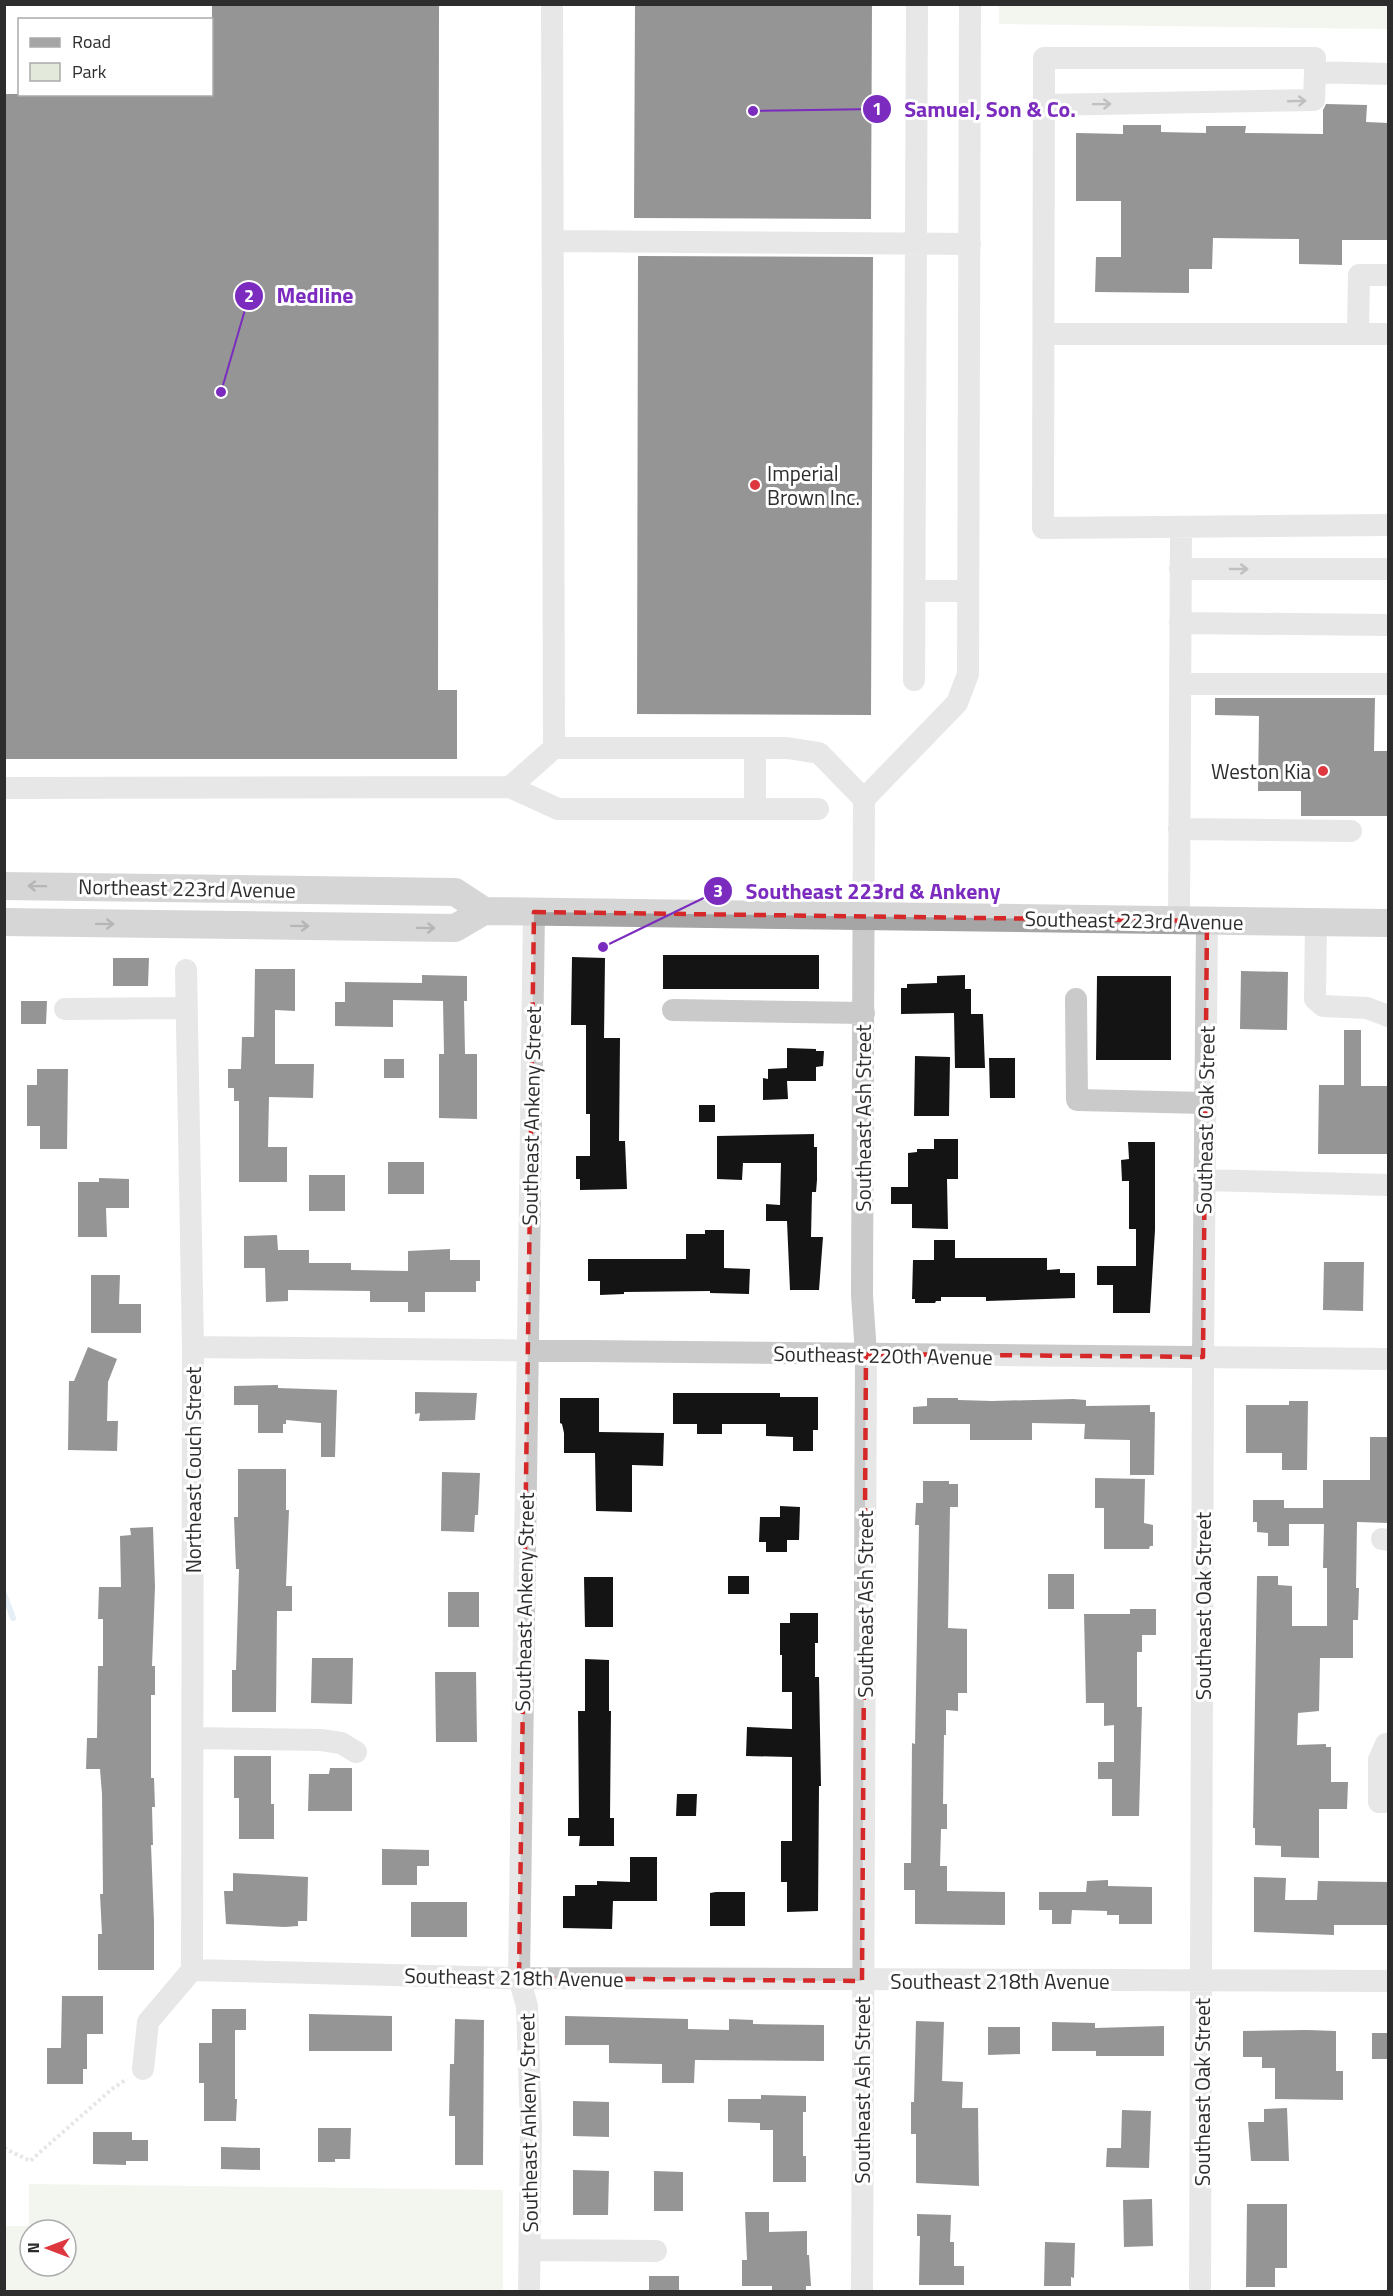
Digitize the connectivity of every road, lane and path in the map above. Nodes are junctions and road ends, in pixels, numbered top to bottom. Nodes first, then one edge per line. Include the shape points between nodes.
1 (552, 4) edge
2 (917, 4) edge
3 (970, 4) edge
4 (1315, 72) junction
5 (1389, 74) edge
6 (1044, 105) junction
7 (552, 241) junction
8 (916, 243) junction
9 (969, 244) junction
10 (1389, 275) edge
11 (1044, 334) junction
12 (1358, 334) junction
13 (1389, 334) edge
14 (1389, 525) edge
15 (1181, 528) junction
16 (1180, 569) junction
17 (1389, 569) edge
18 (915, 591) junction
19 (968, 591) junction
20 (1180, 623) junction
21 (1389, 625) edge
22 (914, 680) dead end
23 (1180, 684) junction
24 (1389, 684) edge
25 (554, 748) junction
26 (755, 748) junction
27 (4, 788) edge
28 (510, 788) junction
29 (864, 799) junction
30 (755, 809) junction
31 (818, 809) dead end
32 (1179, 829) junction
33 (1351, 831) dead end
34 (4, 886) edge
35 (484, 911) junction
36 (534, 912) junction
37 (864, 916) junction
38 (1179, 920) junction
39 (1207, 921) junction
40 (1316, 921) junction
41 (4, 922) edge
42 (1389, 923) edge
43 (186, 970) dead end
44 (1076, 999) dead end
45 (187, 1008) junction
46 (65, 1009) dead end
47 (673, 1010) dead end
48 (864, 1013) junction
49 (1389, 1016) edge
50 (1205, 1103) junction
51 (1204, 1180) junction
52 (1389, 1185) edge
53 (193, 1347) junction
54 (528, 1351) junction
55 (867, 1354) junction
56 (1203, 1358) junction
57 (1389, 1359) edge
58 (193, 1738) junction
59 (1389, 1744) edge
60 (356, 1752) dead end
61 (1389, 1802) edge
62 (192, 1970) junction
63 (519, 1978) junction
64 (862, 1981) junction
65 (1203, 1981) junction
66 (1389, 1981) edge
67 (143, 2069) joint
68 (4, 2148) edge
69 (530, 2250) junction
70 (656, 2251) dead end
71 (529, 2292) edge
72 (862, 2292) edge
73 (1200, 2292) edge

1 - 7 street
2 - 8 street
3 - 9 street
4 - 5 street
6 -> 4 street via 1314,100
4 - 6 street via 1315,58 1044,58
6 - 11 street
7 - 8 street
7 - 25 street
8 - 9 street
8 - 18 street
9 - 19 street
10 - 12 street via 1359,275
11 - 12 street
11 - 15 street via 1043,528
12 - 13 street
14 - 15 street
15 - 16 street
16 -> 17 street
16 - 20 street
18 - 19 street
18 - 22 street
19 - 29 street via 968,674 957,704
20 - 21 street
20 - 23 street
23 - 24 street
23 - 32 street
25 - 26 street
25 - 28 street
26 - 29 street via 819,753
26 - 30 street
27 - 28 street
28 - 30 street via 558,809
29 - 37 street, Southeast Ash Street
30 - 31 street
32 - 33 street
32 - 38 street
35 -> 34 main road, Northeast 223rd Avenue via 455,892
35 - 36 main road, Southeast 223rd Avenue
41 -> 35 main road, Northeast 223rd Avenue via 455,928
36 - 37 main road, Southeast 223rd Avenue
36 - 54 street, Southeast Ankeny Street
37 - 38 main road, Southeast 223rd Avenue
37 - 48 street, Southeast Ash Street
38 - 39 main road, Southeast 223rd Avenue
39 - 40 main road, Southeast 223rd Avenue
39 - 50 street, Southeast Oak Street
40 - 42 main road, Southeast 223rd Avenue
40 - 49 street via 1315,999 1323,1006 1366,1008
43 - 45 street, Northeast Couch Street
44 - 50 street via 1077,1100
45 - 46 street
45 - 53 street, Northeast Couch Street
47 - 48 street
48 - 55 street, Southeast Ash Street via 862,1295
50 - 51 street, Southeast Oak Street
51 - 52 street
51 - 56 street, Southeast Oak Street
53 - 54 street, Southeast 220th Avenue
53 - 58 street, Northeast Couch Street
54 - 55 street, Southeast 220th Avenue
54 - 63 street, Southeast Ankeny Street
55 - 56 street, Southeast 220th Avenue
55 - 64 street, Southeast Ash Street
56 - 57 street, Southeast 220th Avenue
56 - 65 street, Southeast Oak Street
58 - 60 street via 321,1740 341,1743
58 - 62 street, Northeast Couch Street
59 - 61 street via 1379,1760 1379,1802
62 - 63 street, Southeast 218th Avenue
62 - 67 street via 148,2022
63 - 64 street, Southeast 218th Avenue
63 - 69 street, Southeast Ankeny Street via 527,2006 532,2148
64 - 65 street, Southeast 218th Avenue
64 - 72 street, Southeast Ash Street
65 - 66 street, Southeast 218th Avenue
65 - 73 street, Southeast Oak Street
67 - 68 path via 112,2089 30,2161
69 - 70 street
69 - 71 street, Southeast Ankeny Street

